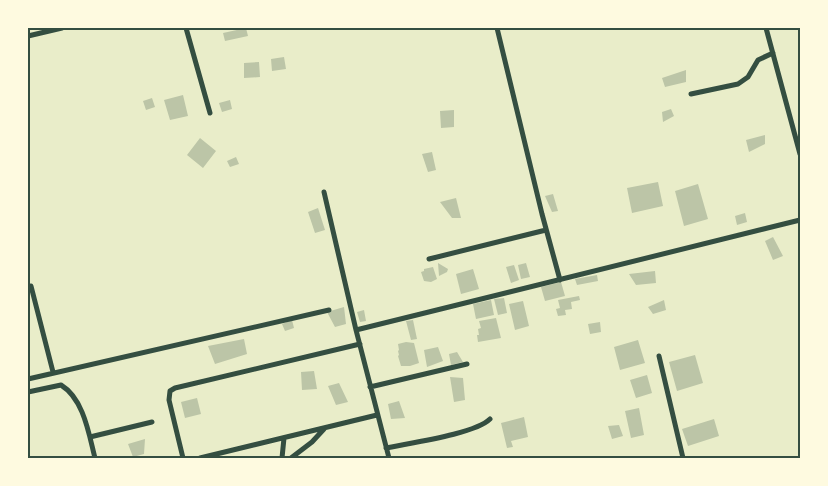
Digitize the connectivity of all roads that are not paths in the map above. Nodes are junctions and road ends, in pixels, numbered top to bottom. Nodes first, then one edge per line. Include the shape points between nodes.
1 (62, 28) edge
2 (186, 28) edge
3 (497, 28) edge
4 (766, 28) edge
5 (28, 36) edge
6 (773, 53) junction
7 (692, 94) dead end
8 (210, 113) dead end
9 (800, 154) edge
10 (324, 192) dead end
11 (800, 220) edge
12 (546, 230) junction
13 (429, 259) dead end
14 (560, 280) junction
15 (31, 286) dead end
16 (329, 310) dead end
17 (356, 330) junction
18 (360, 344) junction
19 (659, 356) dead end
20 (467, 364) dead end
21 (53, 372) junction
22 (28, 379) edge
23 (370, 387) junction
24 (28, 392) edge
25 (377, 415) junction
26 (490, 419) dead end
27 (152, 422) dead end
28 (325, 428) junction
29 (90, 437) junction
30 (284, 438) junction
31 (386, 448) junction
32 (95, 458) edge
33 (183, 458) edge
34 (200, 458) edge
35 (282, 458) edge
36 (291, 458) edge
37 (389, 458) edge
38 (683, 458) edge

1 - 5 street
2 - 8 street
3 - 12 street
4 - 6 street
6 - 7 street via 758,60 748,77 738,84
6 - 9 street
10 - 17 street
11 - 14 street
12 - 13 street
12 - 14 street
14 - 17 street
15 - 21 street
16 - 21 street
17 - 18 street
18 - 23 street
18 - 33 street via 170,391 169,400
19 - 38 street
20 - 23 street
21 - 22 street
23 - 25 street
24 - 29 street via 61,385 74,397
25 - 28 street
25 - 31 street
26 - 31 street via 462,432
27 - 29 street
28 - 30 street
28 - 36 street
29 - 32 street
30 - 34 street
30 - 35 street
31 - 37 street

